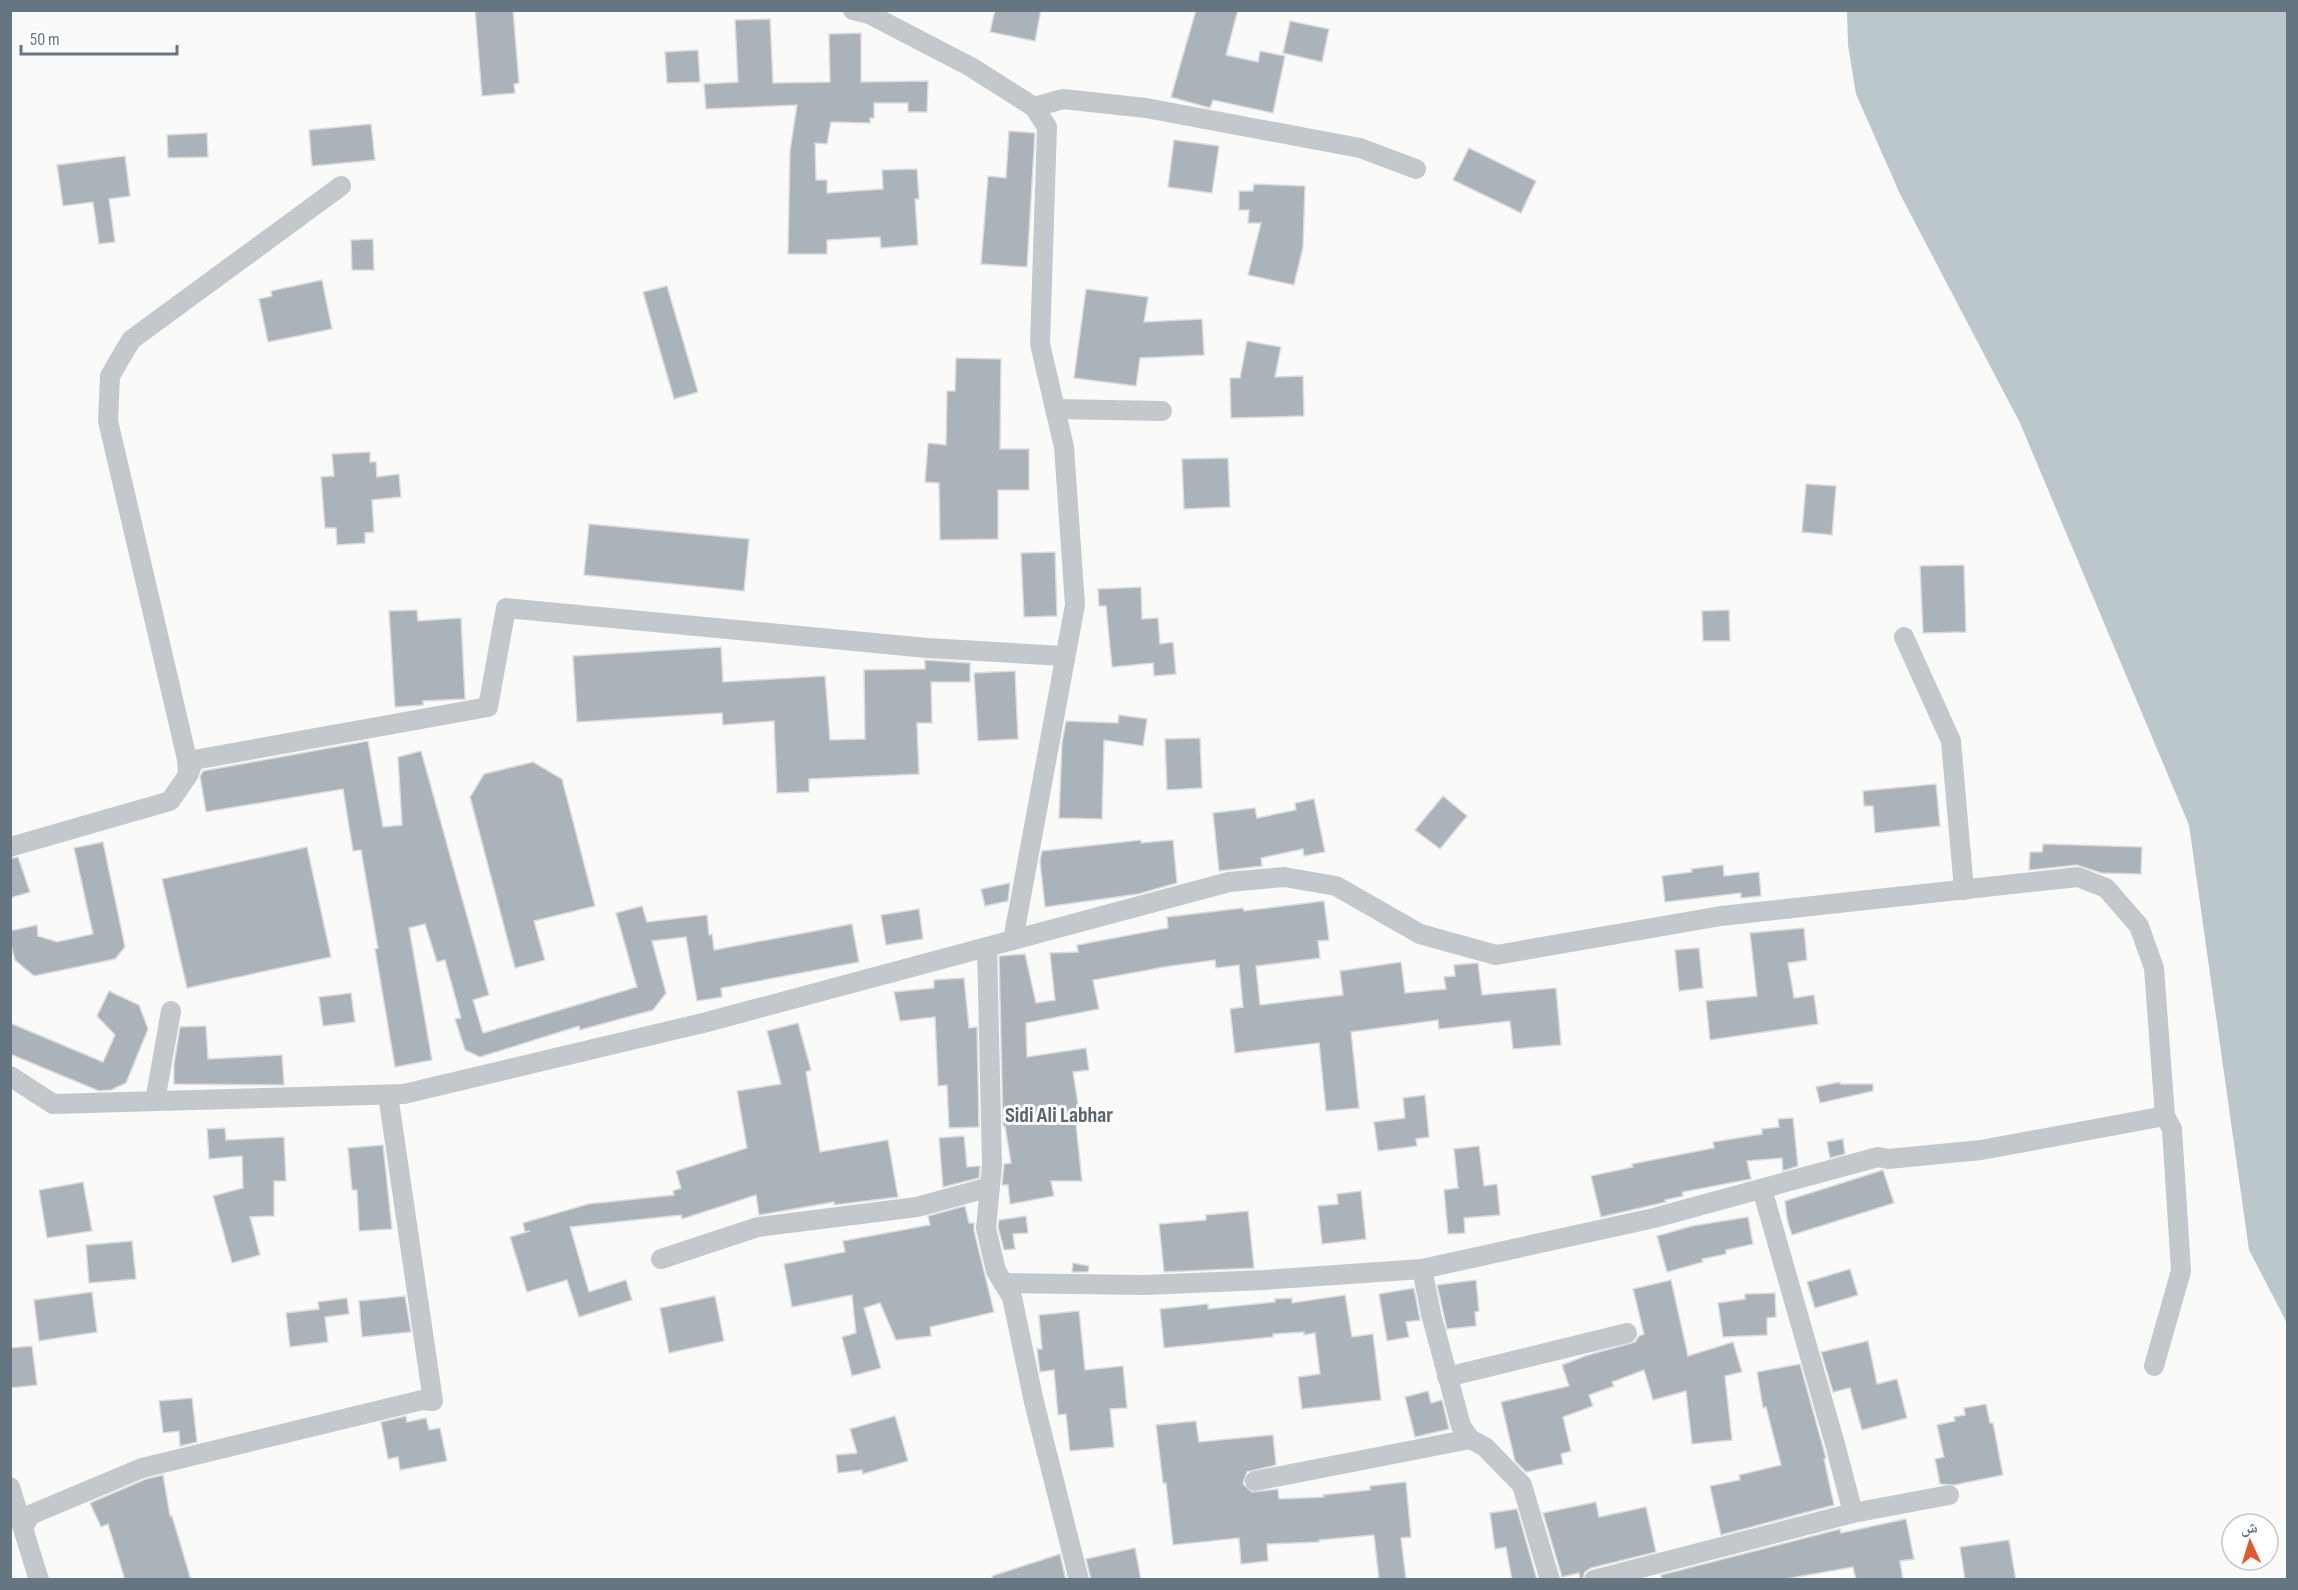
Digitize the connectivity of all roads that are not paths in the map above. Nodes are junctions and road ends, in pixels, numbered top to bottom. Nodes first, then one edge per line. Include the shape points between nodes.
1 (853, 10) edge
2 (1063, 99) junction
3 (1034, 107) junction
4 (1047, 127) junction
5 (1416, 169) dead end
6 (341, 186) dead end
7 (1055, 408) junction
8 (1162, 411) dead end
9 (1904, 637) dead end
10 (1064, 656) junction
11 (188, 775) junction
12 (10, 847) edge
13 (1964, 890) junction
14 (1013, 940) junction
15 (987, 947) junction
16 (171, 1011) dead end
17 (10, 1076) edge
18 (388, 1095) junction
19 (155, 1101) junction
20 (2165, 1116) junction
21 (990, 1187) junction
22 (1762, 1189) junction
23 (661, 1260) dead end
24 (1422, 1269) junction
25 (1011, 1288) junction
26 (1627, 1333) dead end
27 (2154, 1366) dead end
28 (1447, 1377) junction
29 (1470, 1439) junction
30 (1255, 1481) dead end
31 (10, 1487) edge
32 (1949, 1495) dead end
33 (1853, 1513) junction
34 (23, 1528) junction
35 (39, 1580) edge
36 (1080, 1580) edge
37 (1550, 1580) edge
38 (1594, 1580) edge

1 - 3 street via 869,14 971,67
2 - 3 street
2 - 4 street
2 - 5 street via 1146,108 1360,148
3 - 4 street
4 - 7 street via 1040,344
6 - 11 street via 131,340 110,376 108,421
7 - 8 street
7 - 10 street via 1064,447 1075,605
9 - 13 street via 1951,741
10 - 11 street via 927,648 506,608 488,707 194,760
10 - 14 street
11 - 12 street via 170,801
13 - 14 street via 1721,916 1496,955 1420,934 1336,886 1284,877 1228,882
13 - 20 street via 2078,877 2106,888 2139,926 2154,968
14 - 15 street
15 - 18 street via 707,1022
15 - 21 street
16 - 19 street
17 - 19 street via 53,1104
18 - 19 street
18 - 34 street via 433,1401 423,1400 142,1468 30,1515
20 - 22 street via 1981,1149 1878,1157
20 - 27 street via 2172,1129 2181,1271
21 - 23 street via 916,1207 758,1227
21 - 25 street via 986,1228 996,1271
22 - 24 street via 1654,1218
22 - 33 street
24 - 25 street via 1264,1280
24 - 28 street
25 - 36 street via 1034,1402
26 - 28 street
28 - 29 street via 1461,1426
29 - 30 street
29 - 37 street via 1485,1447 1522,1485
31 - 34 street
32 - 33 street
33 - 38 street
34 - 35 street

